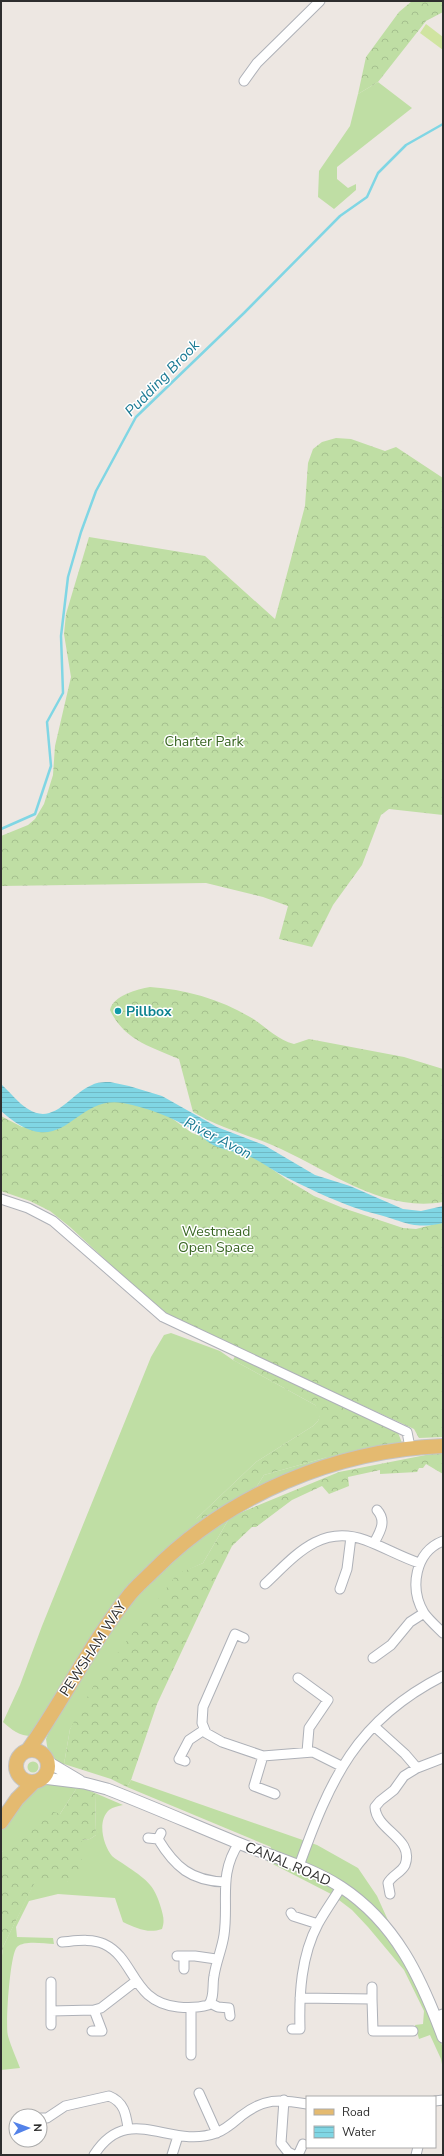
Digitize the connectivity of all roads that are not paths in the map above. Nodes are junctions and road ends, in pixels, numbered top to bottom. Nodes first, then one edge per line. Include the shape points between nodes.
1 (320, 1) edge
2 (244, 80) dead end
3 (1, 1199) edge
4 (443, 1446) edge
5 (410, 1448) junction
6 (377, 1510) dead end
7 (351, 1537) junction
8 (443, 1541) edge
9 (374, 1543) junction
10 (420, 1563) junction
11 (265, 1584) dead end
12 (344, 1585) dead end
13 (424, 1613) junction
14 (443, 1633) edge
15 (244, 1638) dead end
16 (373, 1658) dead end
17 (443, 1676) edge
18 (298, 1678) dead end
19 (47, 1722) junction
20 (374, 1726) junction
21 (204, 1730) junction
22 (28, 1750) junction
23 (307, 1752) junction
24 (263, 1756) junction
25 (46, 1758) junction
26 (443, 1758) edge
27 (180, 1759) dead end
28 (341, 1766) junction
29 (417, 1768) junction
30 (20, 1775) junction
31 (39, 1780) junction
32 (84, 1783) junction
33 (275, 1794) dead end
34 (17, 1799) junction
35 (1, 1822) edge
36 (148, 1838) dead end
37 (239, 1843) junction
38 (299, 1866) junction
39 (225, 1882) junction
40 (341, 1887) junction
41 (390, 1894) dead end
42 (292, 1917) dead end
43 (318, 1924) junction
44 (67, 1944) dead end
45 (216, 1959) junction
46 (184, 1969) dead end
47 (136, 1981) junction
48 (51, 1982) dead end
49 (372, 1987) dead end
50 (300, 1998) junction
51 (372, 1999) junction
52 (210, 2003) junction
53 (191, 2008) junction
54 (94, 2010) junction
55 (51, 2011) junction
56 (232, 2011) dead end
57 (439, 2016) edge
58 (51, 2025) dead end
59 (92, 2031) dead end
60 (297, 2031) dead end
61 (407, 2034) dead end
62 (443, 2037) edge
63 (191, 2055) dead end
64 (199, 2093) dead end
65 (284, 2100) junction
66 (306, 2104) edge
67 (48, 2117) edge
68 (128, 2128) junction
69 (217, 2133) junction
70 (178, 2136) junction
71 (303, 2144) dead end
72 (94, 2155) edge
73 (172, 2155) edge
74 (294, 2155) edge
75 (298, 2155) edge

1 - 2 street
3 - 5 street via 28,1208 53,1221 163,1317 407,1432
4 - 5 main road, PEWSHAM WAY
5 - 19 main road, PEWSHAM WAY via 334,1463 269,1488 219,1517 172,1551 128,1596 100,1634
6 - 9 street via 382,1525
7 - 9 street
7 - 11 street via 332,1537 314,1541 277,1578
7 - 12 street
8 - 10 street via 428,1550
9 - 10 street
10 - 13 street via 416,1576 417,1589
13 - 14 street
13 - 16 street via 410,1622 391,1644
15 - 21 street via 235,1632 203,1707 201,1719
17 - 20 street via 400,1702
18 - 23 street via 331,1702 309,1728
19 - 22 main road, PEWSHAM WAY
19 - 25 main road, PEWSHAM WAY
20 - 28 street
20 - 29 street
21 - 24 street via 214,1739
21 - 27 street via 189,1740
22 - 25 main road via 33,1750
22 - 30 main road via 23,1752 17,1761 16,1766
23 - 24 street via 278,1757
23 - 28 street via 319,1754
24 - 33 street via 252,1786
25 - 31 main road via 48,1770
25 - 32 street, CANAL ROAD
26 - 29 street
28 - 38 street via 327,1793
29 - 41 street via 404,1776 389,1795 375,1807 378,1821 399,1838 406,1855 402,1870 389,1881
30 - 31 main road via 29,1782
30 - 34 main road
31 - 32 street, CANAL ROAD
31 - 34 main road
32 - 37 street, CANAL ROAD via 114,1792
34 - 35 main road
36 - 39 street via 159,1836 172,1860 183,1870 204,1880
37 - 38 street, CANAL ROAD
37 - 39 street via 232,1854
38 - 40 street, CANAL ROAD
39 - 45 street via 225,1927
40 - 43 street
40 - 57 street, CANAL ROAD via 378,1918 401,1946
42 - 43 street
43 - 50 street via 305,1963
44 - 47 street via 95,1941 105,1944 118,1955
45 - 46 street via 180,1956
45 - 52 street
47 - 53 street via 148,1996 158,2003
47 - 54 street
48 - 55 street
49 - 51 street
50 - 51 street
50 - 60 street
51 - 61 street via 373,2035
52 - 53 street
52 - 56 street
53 - 63 street
54 - 55 street
54 - 59 street via 105,2031
55 - 58 street
57 - 62 street, CANAL ROAD
64 - 69 street
65 - 66 street
65 - 69 street via 258,2104
65 - 74 street via 281,2142 288,2152
67 - 68 street via 65,2106 109,2096 123,2106
68 - 70 street via 149,2129
68 - 72 street via 106,2138
69 - 70 street via 198,2138
70 - 73 street
71 - 75 street

